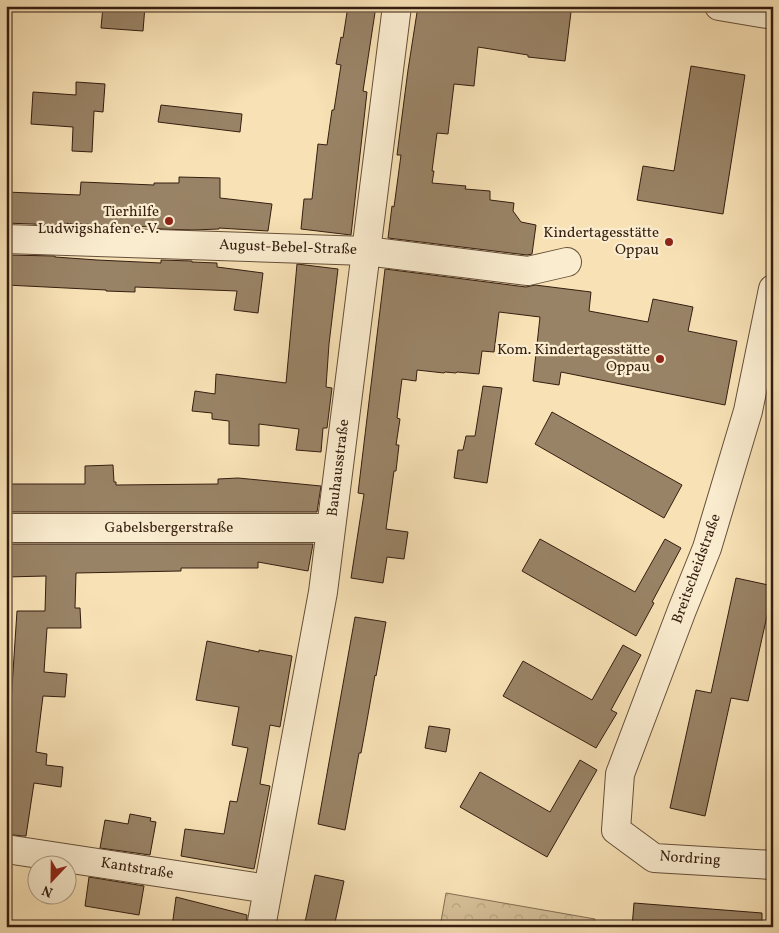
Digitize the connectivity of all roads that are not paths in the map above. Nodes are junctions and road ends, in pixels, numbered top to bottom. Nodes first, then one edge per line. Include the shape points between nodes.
1 (397, 6) edge
2 (719, 6) edge
3 (773, 15) edge
4 (6, 239) edge
5 (366, 251) junction
6 (567, 262) dead end
7 (772, 300) edge
8 (6, 528) edge
9 (331, 528) junction
10 (616, 830) joint
11 (6, 849) edge
12 (773, 865) edge
13 (268, 889) junction
14 (261, 927) edge

1 - 5 street, Bauhausstraße
2 - 3 street
4 - 5 street, August-Bebel-Straße
5 - 6 street, August-Bebel-Straße via 528,271
5 - 9 street, Bauhausstraße
7 - 10 street, Breitscheidstraße via 748,411 707,548 620,774
8 - 9 street, Gabelsbergerstraße
9 - 13 street, Bauhausstraße via 323,592
10 - 12 street, Nordring via 654,858
11 - 13 street, Kantstraße
13 - 14 street, Bauhausstraße

